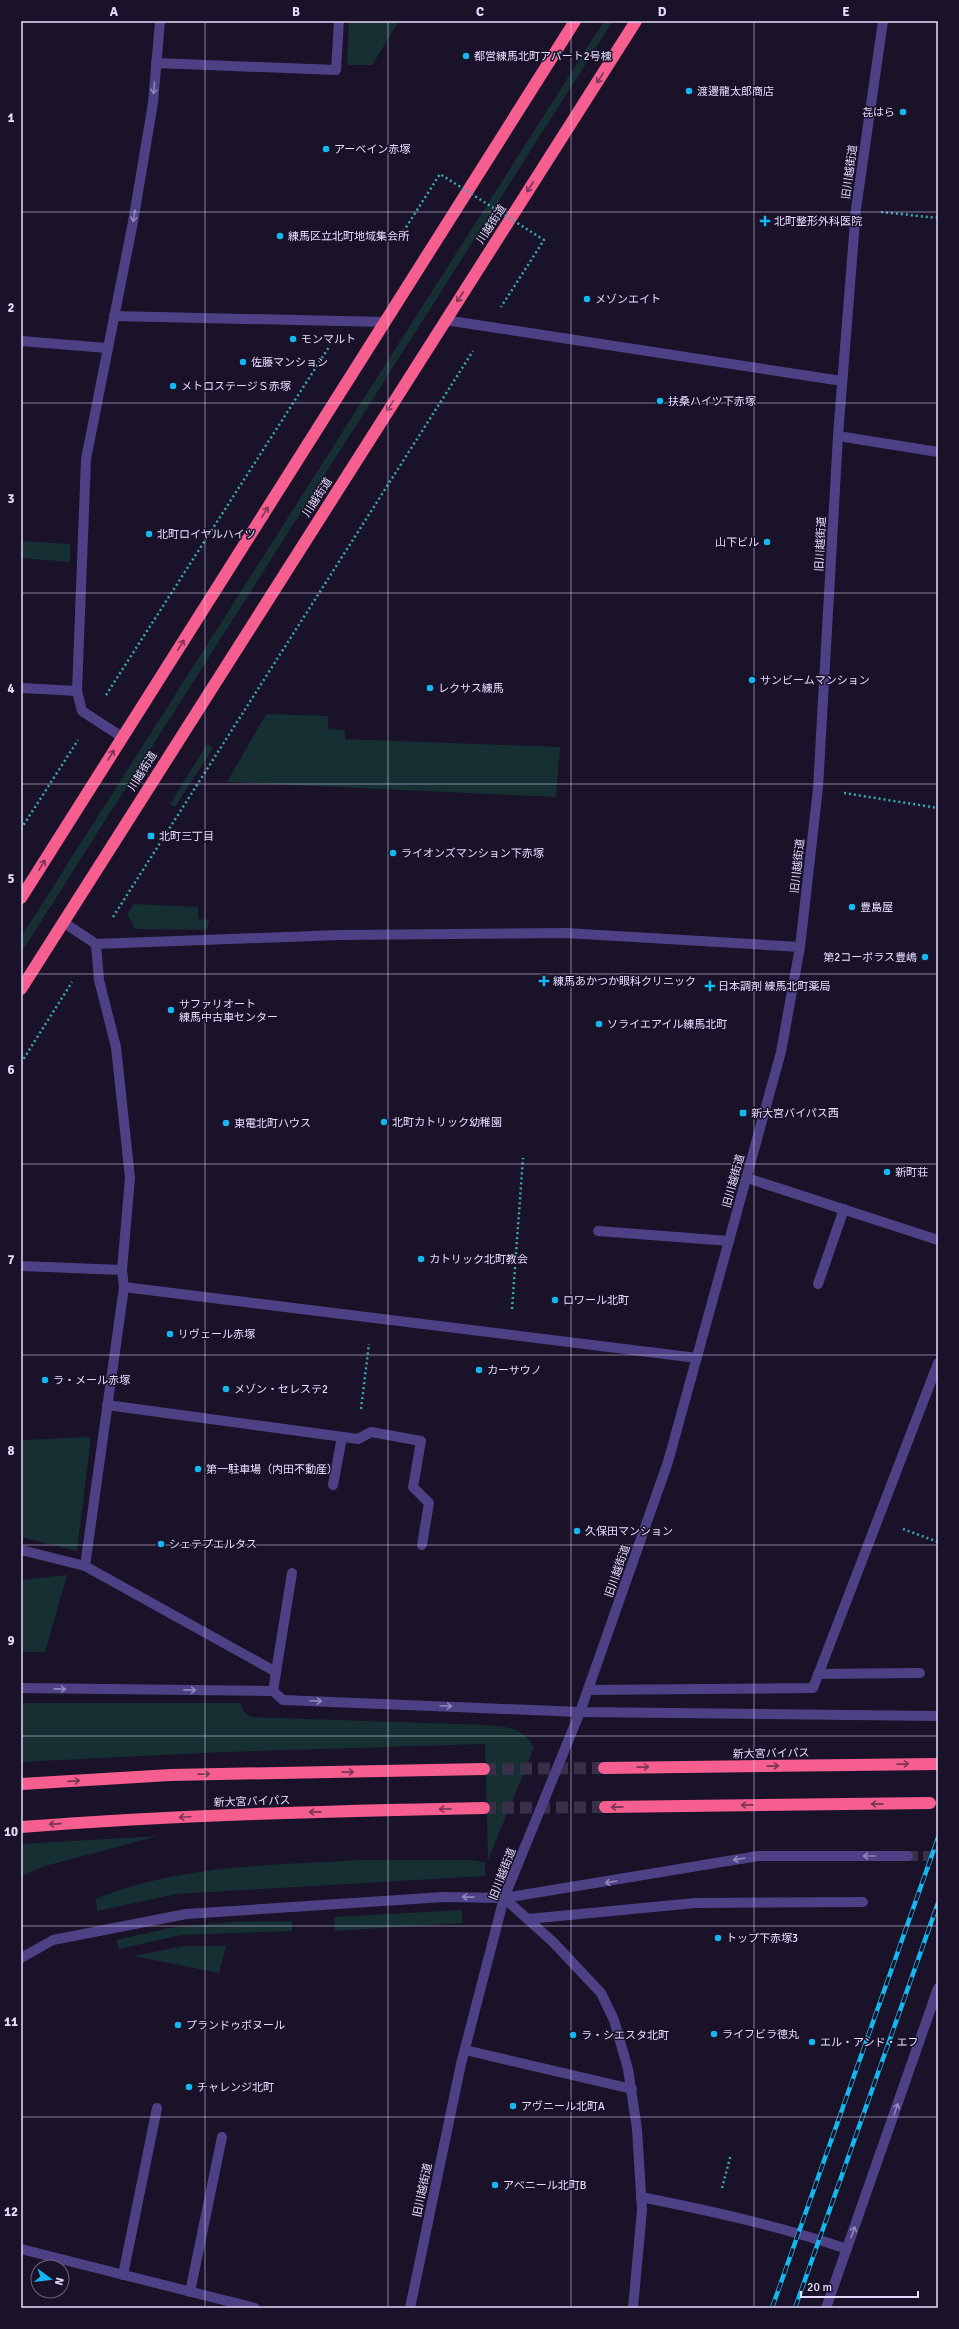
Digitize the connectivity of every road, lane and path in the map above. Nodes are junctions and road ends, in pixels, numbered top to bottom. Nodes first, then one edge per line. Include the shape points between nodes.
1 (160, 21) edge
2 (339, 21) edge
3 (575, 21) edge
4 (636, 21) edge
5 (883, 21) edge
6 (156, 63) junction
7 (856, 209) junction
8 (938, 218) edge
9 (398, 240) dead end
10 (501, 307) dead end
11 (114, 316) junction
12 (445, 320) junction
13 (345, 321) junction
14 (385, 322) junction
15 (488, 327) junction
16 (21, 341) edge
17 (107, 348) junction
18 (842, 381) junction
19 (838, 436) junction
20 (938, 452) edge
21 (21, 688) edge
22 (77, 691) junction
23 (92, 717) junction
24 (122, 737) junction
25 (818, 788) junction
26 (938, 808) edge
27 (21, 829) edge
28 (22, 896) edge
29 (63, 922) junction
30 (96, 944) junction
31 (800, 947) junction
32 (21, 989) edge
33 (21, 1063) edge
34 (523, 1158) dead end
35 (747, 1178) junction
36 (844, 1209) junction
37 (598, 1231) dead end
38 (938, 1240) edge
39 (729, 1241) junction
40 (21, 1266) edge
41 (122, 1270) junction
42 (818, 1284) dead end
43 (124, 1287) junction
44 (372, 1318) junction
45 (510, 1335) junction
46 (697, 1358) junction
47 (938, 1363) edge
48 (107, 1405) junction
49 (342, 1437) junction
50 (358, 1439) junction
51 (334, 1485) dead end
52 (878, 1519) junction
53 (938, 1542) edge
54 (422, 1545) dead end
55 (21, 1550) edge
56 (85, 1566) junction
57 (292, 1573) dead end
58 (276, 1672) junction
59 (920, 1673) dead end
60 (818, 1674) junction
61 (21, 1688) edge
62 (273, 1690) junction
63 (588, 1690) junction
64 (580, 1712) junction
65 (938, 1716) edge
66 (938, 1764) edge
67 (604, 1768) tunnel mouth
68 (484, 1769) tunnel mouth
69 (21, 1784) edge
70 (930, 1803) dead end
71 (604, 1807) tunnel mouth
72 (484, 1808) tunnel mouth
73 (21, 1826) edge
74 (908, 1856) tunnel mouth
75 (504, 1898) junction
76 (863, 1902) dead end
77 (528, 1919) junction
78 (21, 1958) edge
79 (938, 1988) edge
80 (465, 2050) junction
81 (632, 2089) junction
82 (157, 2108) dead end
83 (222, 2137) dead end
84 (731, 2154) dead end
85 (641, 2197) junction
86 (716, 2212) junction
87 (21, 2249) edge
88 (847, 2249) junction
89 (123, 2275) junction
90 (190, 2292) junction
91 (255, 2308) edge
92 (410, 2308) edge
93 (633, 2308) edge
94 (826, 2308) edge

1 - 6 street
2 - 6 street via 336,70
3 - 14 highway
4 -> 12 highway, 川越街道
5 - 7 street, 旧川越街道
6 -> 11 street via 153,103
7 - 8 path
7 - 18 street, 旧川越街道
9 - 10 path, bridge via 440,174 544,240
11 - 13 street
11 - 17 street
12 - 15 street
12 -> 29 highway, 川越街道
13 - 14 street
13 - 23 path
24 -> 14 highway
15 - 18 street
15 - 30 path
16 - 17 street
17 - 22 street via 86,460
18 - 19 street, 旧川越街道
19 - 20 street
19 - 25 street, 旧川越街道
21 - 22 street
22 - 23 street via 82,711
23 - 24 street
23 - 27 path
28 -> 24 highway
25 - 26 path
25 - 31 street, 旧川越街道
29 - 30 street
29 - 32 highway, 川越街道
30 - 31 street via 339,935 566,933
30 - 33 path
30 - 41 street via 99,980 116,1048 129,1170
31 - 35 street, 旧川越街道 via 781,1052
34 - 45 path
35 - 36 street
35 - 39 street, 旧川越街道
36 - 38 street
36 - 42 street
37 - 39 street
39 - 46 street, 旧川越街道
40 - 41 street
41 - 43 street
43 - 44 street
43 - 48 street
44 - 45 street
44 - 50 path
45 - 46 street
46 - 63 street, 旧川越街道 via 668,1462
47 - 52 street
48 - 49 street
48 - 56 street
49 - 50 street
49 - 51 street
50 - 54 street via 371,1432 421,1441 413,1487 429,1504
52 - 53 path
52 - 60 street
55 - 56 street
56 - 58 street
57 - 58 street
58 - 62 street
59 - 60 street
60 - 63 street via 813,1688
61 -> 62 street
62 -> 64 street via 282,1700
63 - 64 street, 旧川越街道
64 - 65 street
64 - 75 street, 旧川越街道
67 -> 66 highway, 新大宮バイパス
69 -> 68 highway via 170,1775
70 -> 71 highway
72 -> 73 highway, 新大宮バイパス via 271,1813
74 -> 75 street via 758,1856
75 - 77 street
75 -> 78 street via 444,1897 186,1914 53,1940
75 - 80 street, 旧川越街道
76 - 77 street via 694,1904
77 - 81 street via 554,1942 601,1993 614,2020
88 -> 79 street
80 - 81 street
80 - 92 street, 旧川越街道
81 - 85 street
82 - 89 street
83 - 90 street
84 - 86 path
85 - 86 street
85 - 93 street
86 - 88 street via 799,2233
87 - 89 street
88 - 94 street
89 - 90 street
90 - 91 street

